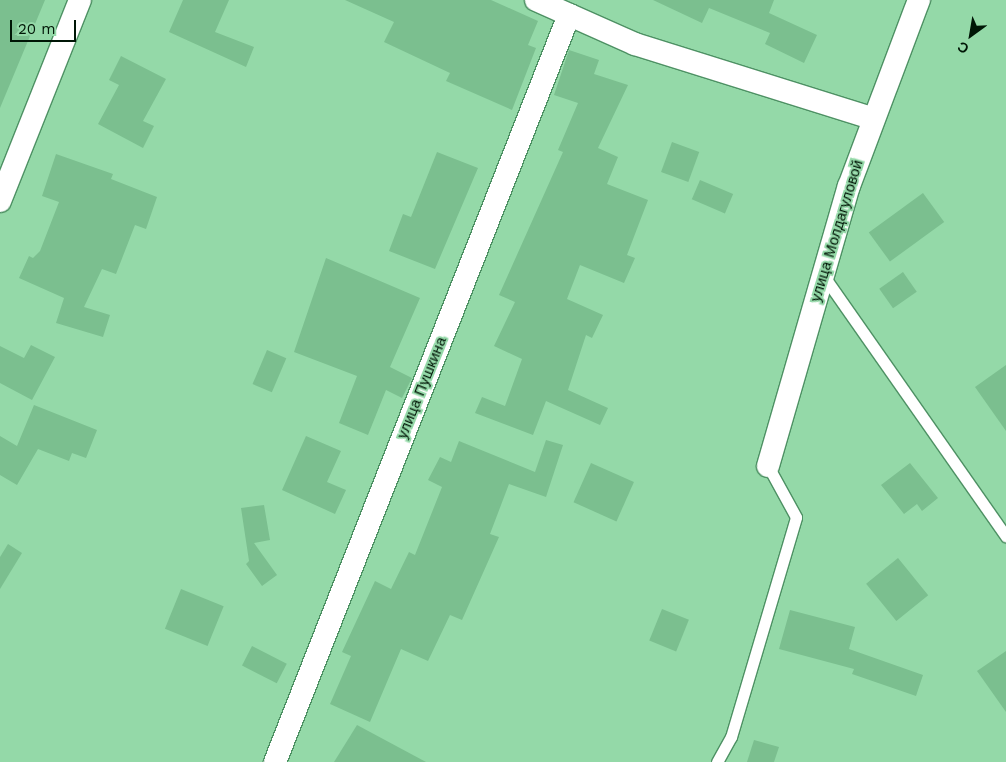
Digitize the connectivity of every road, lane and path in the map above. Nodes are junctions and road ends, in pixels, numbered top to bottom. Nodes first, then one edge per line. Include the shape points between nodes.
1 (80, 0) edge
2 (536, 0) edge
3 (919, 0) edge
4 (570, 15) junction
5 (874, 119) junction
6 (0, 201) edge
7 (823, 275) junction
8 (768, 466) joint
9 (1006, 536) edge
10 (275, 762) edge
11 (717, 762) edge

1 - 6 street
2 - 4 street
3 - 5 street, улица Молдагуловой
4 - 5 street via 636,44
4 - 10 street, улица Пушкина
5 - 7 street, улица Молдагуловой
7 - 8 street, улица Молдагуловой
7 - 9 lane
8 - 11 lane via 796,516 731,737

